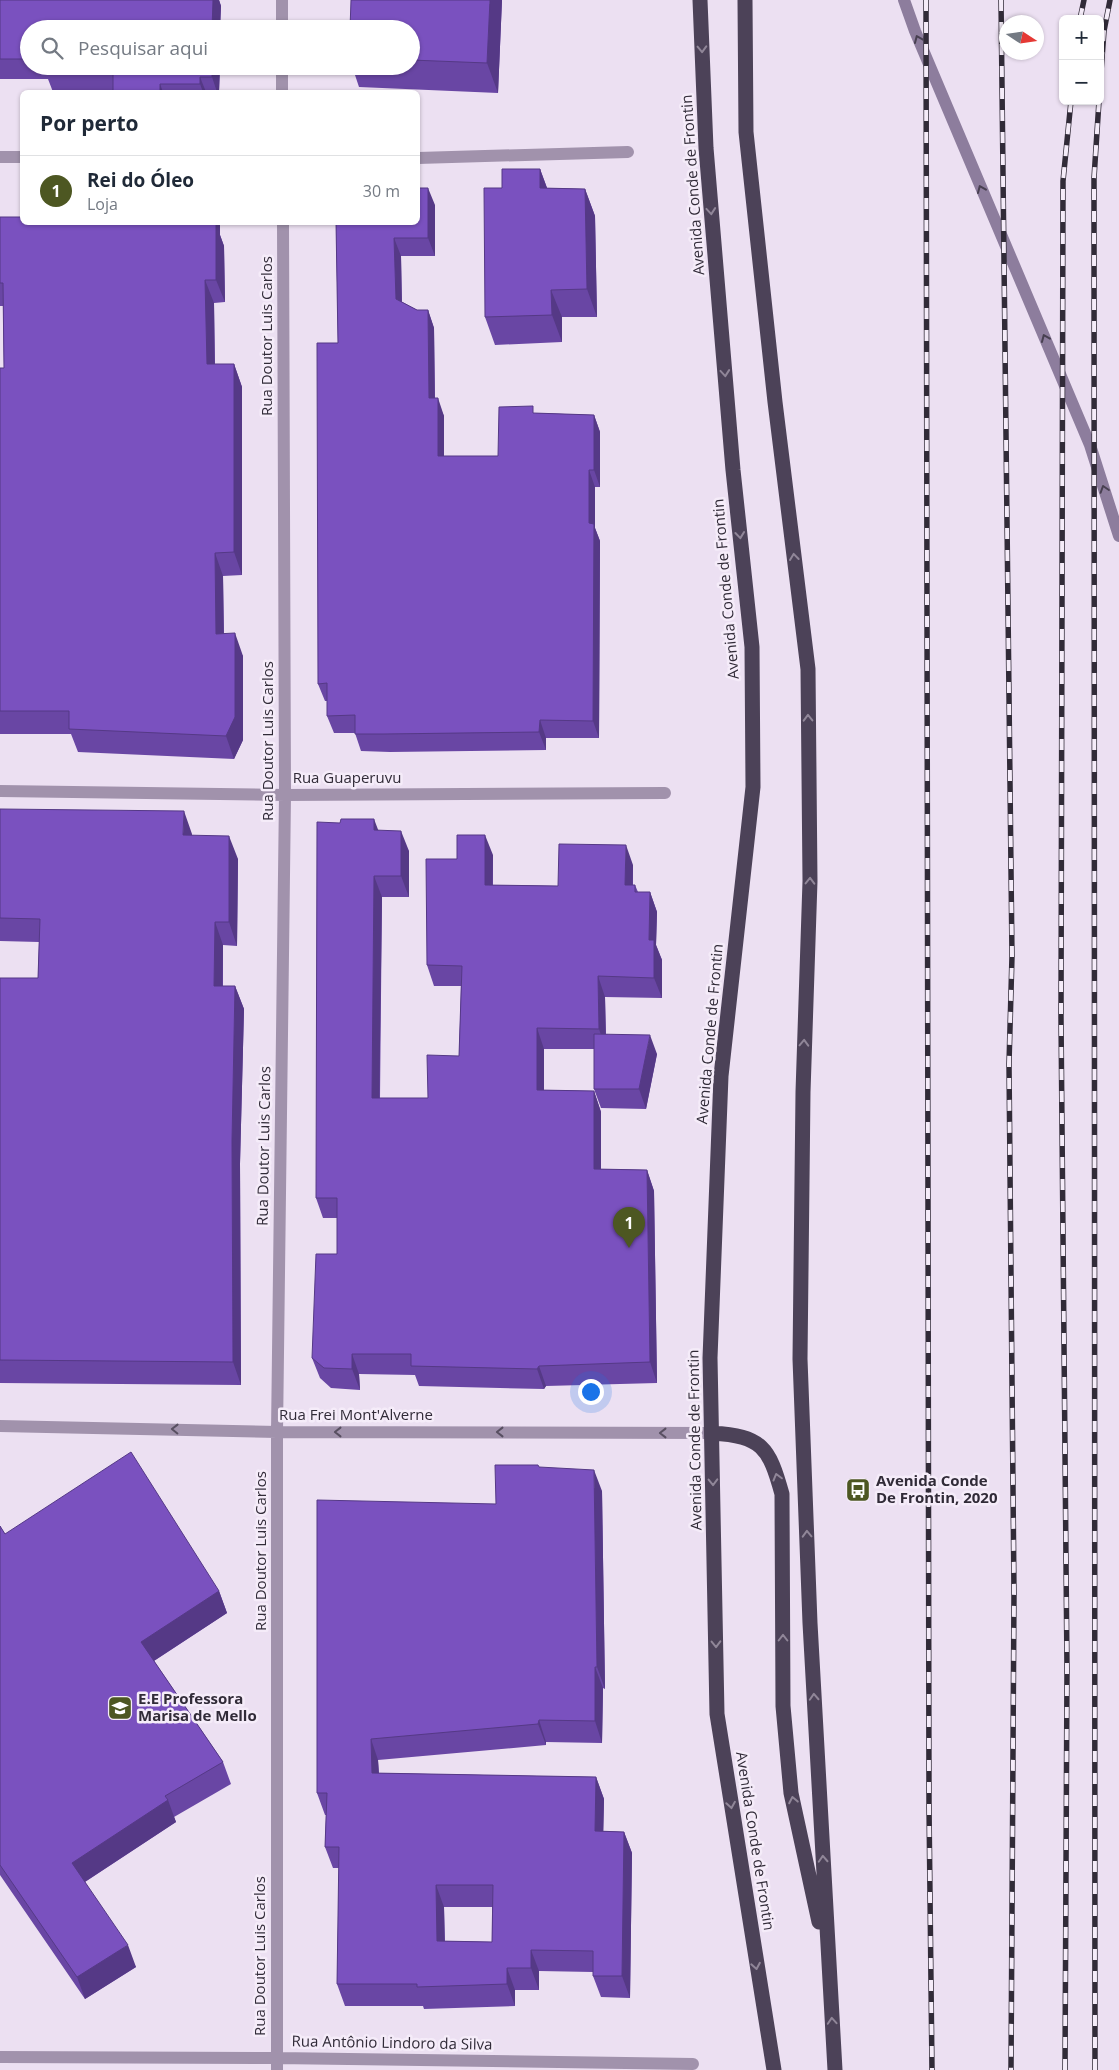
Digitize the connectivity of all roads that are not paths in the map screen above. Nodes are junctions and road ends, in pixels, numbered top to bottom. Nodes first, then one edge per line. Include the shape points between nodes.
1 (282, 0) edge
2 (700, 0) edge
3 (745, 0) edge
4 (904, 0) edge
5 (282, 20) edge
6 (282, 75) edge
7 (282, 90) edge
8 (628, 152) dead end
9 (0, 157) edge
10 (20, 157) edge
11 (420, 158) edge
12 (283, 225) edge
13 (1119, 536) edge
14 (0, 792) edge
15 (665, 793) dead end
16 (285, 795) junction
17 (0, 1426) edge
18 (277, 1432) junction
19 (712, 1433) junction
20 (828, 1968) junction
21 (0, 2057) edge
22 (277, 2064) edge
23 (693, 2064) dead end
24 (774, 2070) edge
25 (835, 2070) edge

1 - 5 street
2 -> 19 highway, Avenida Conde de Frontin via 706,158 752,647 753,787 721,1076 710,1358
20 -> 3 highway via 800,1359 803,1092 810,881 808,669 746,132
13 -> 4 street via 1090,445
6 - 7 street
8 - 11 street
9 - 10 street
12 - 16 street, Rua Doutor Luis Carlos
14 - 16 street, Rua Guaperuvu
15 - 16 street, Rua Guaperuvu
16 - 18 street, Rua Doutor Luis Carlos
18 -> 17 street, Rua Frei Mont'Alverne
19 -> 18 street, Rua Frei Mont'Alverne
18 - 22 street, Rua Doutor Luis Carlos
20 -> 19 highway via 791,1793 784,1706 782,1494 774,1465 764,1448 734,1434
19 -> 24 highway, Avenida Conde de Frontin via 718,1714
25 -> 20 highway
21 - 22 street, Rua Antônio Lindoro da Silva
22 - 23 street, Rua Antônio Lindoro da Silva

